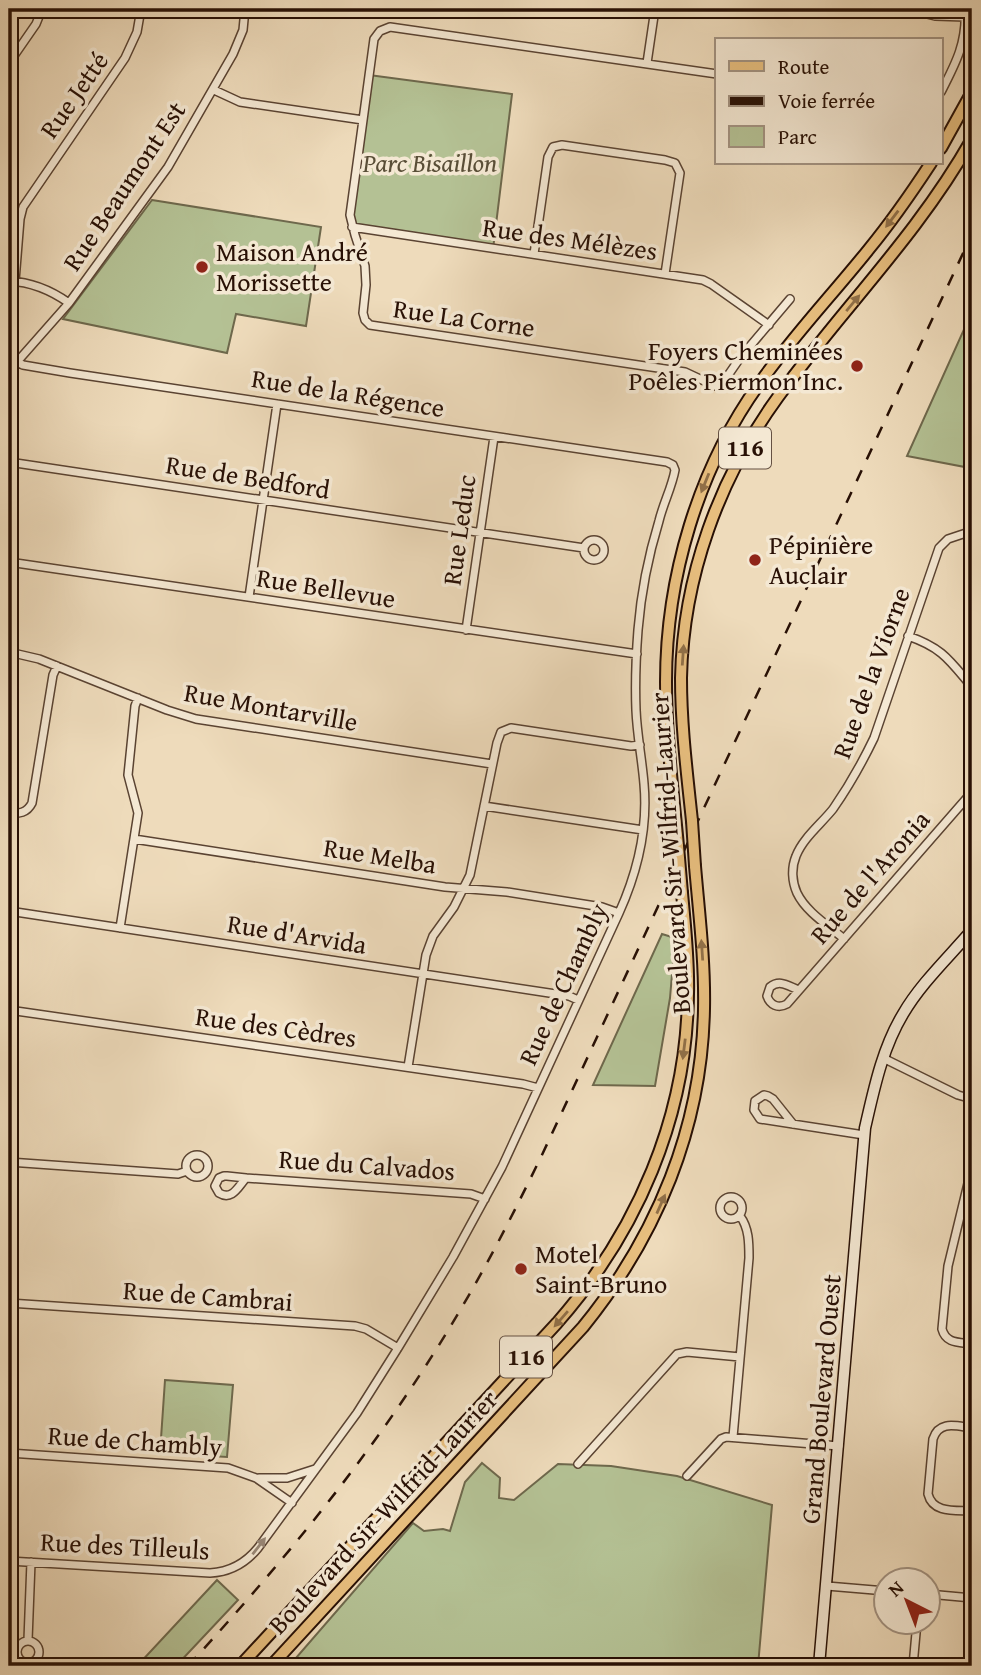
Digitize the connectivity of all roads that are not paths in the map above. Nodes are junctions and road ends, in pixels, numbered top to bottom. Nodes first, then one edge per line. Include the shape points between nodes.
1 (42, 9) edge
2 (142, 9) edge
3 (246, 9) edge
4 (654, 9) edge
5 (907, 9) edge
6 (965, 13) edge
7 (9, 63) edge
8 (647, 64) junction
9 (715, 74) edge
10 (214, 90) junction
11 (942, 90) edge
12 (972, 92) edge
13 (363, 120) junction
14 (972, 139) edge
15 (942, 146) edge
16 (930, 164) edge
17 (352, 227) junction
18 (534, 254) junction
19 (665, 274) junction
20 (12, 281) edge
21 (790, 299) dead end
22 (69, 303) junction
23 (769, 325) junction
24 (17, 362) junction
25 (9, 371) edge
26 (278, 404) junction
27 (494, 437) junction
28 (9, 462) edge
29 (673, 465) joint
30 (972, 485) edge
31 (263, 501) junction
32 (972, 510) edge
33 (972, 531) edge
34 (480, 533) junction
35 (584, 548) dead end
36 (9, 562) edge
37 (249, 597) junction
38 (466, 630) junction
39 (908, 636) junction
40 (9, 652) edge
41 (637, 654) junction
42 (57, 666) junction
43 (972, 687) edge
44 (138, 698) junction
45 (640, 745) junction
46 (492, 764) junction
47 (972, 792) edge
48 (484, 806) junction
49 (9, 813) edge
50 (643, 830) junction
51 (134, 839) junction
52 (464, 888) junction
53 (9, 911) edge
54 (619, 913) junction
55 (120, 928) junction
56 (972, 930) edge
57 (844, 939) junction
58 (422, 974) junction
59 (799, 990) dead end
60 (578, 1000) junction
61 (9, 1010) edge
62 (883, 1058) junction
63 (408, 1067) junction
64 (538, 1088) junction
65 (972, 1099) edge
66 (793, 1124) junction
67 (864, 1135) junction
68 (9, 1162) edge
69 (972, 1167) edge
70 (187, 1171) dead end
71 (246, 1178) dead end
72 (969, 1192) edge
73 (485, 1199) junction
74 (740, 1216) dead end
75 (9, 1303) edge
76 (972, 1343) edge
77 (398, 1348) junction
78 (740, 1357) junction
79 (972, 1427) edge
80 (733, 1437) junction
81 (839, 1446) junction
82 (9, 1453) edge
83 (578, 1464) dead end
84 (316, 1469) junction
85 (687, 1476) dead end
86 (256, 1478) junction
87 (292, 1503) junction
88 (972, 1511) edge
89 (9, 1561) edge
90 (32, 1562) junction
91 (827, 1586) junction
92 (872, 1590) edge
93 (942, 1595) edge
94 (972, 1598) edge
95 (916, 1636) edge
96 (28, 1640) dead end
97 (240, 1666) edge
98 (271, 1666) edge
99 (820, 1666) edge
100 (914, 1666) edge

1 - 7 street
2 - 20 street, Rue Jetté via 125,58 23,207
3 - 10 street, Rue Beaumont Est via 239,42
4 - 8 street
5 - 6 street via 935,16
6 - 11 street via 960,52
8 - 9 street
8 - 13 street, Rue La Corne via 387,27 374,39
10 - 13 street via 240,102
10 - 22 street, Rue Beaumont Est via 158,182
12 - 15 main road
13 - 17 street, Rue La Corne
98 -> 14 main road, Boulevard Sir-Wilfrid-Laurier / 116, bridge via 575,1336 613,1288 666,1192 695,1097 704,1029 682,715 687,616 704,543 746,445 777,398 923,215
16 -> 97 main road, Boulevard Sir-Wilfrid-Laurier / 116, bridge via 883,232 758,384 705,482 678,571 666,683 688,995 680,1073 669,1121 641,1198 597,1273 564,1316
17 - 18 street, Rue des Mélèzes
17 - 23 street, Rue La Corne via 365,266 362,313 370,325 685,372 716,386
18 - 19 street, Rue des Mélèzes
18 - 19 street via 553,147 665,160 675,163 680,173
19 - 23 street, Rue des Mélèzes via 708,282
20 - 22 street
21 - 23 street
22 - 24 street, Rue Beaumont Est
24 - 25 street, Rue Beaumont Est
24 - 26 street, Rue de la Régence
26 - 27 street, Rue de la Régence
26 - 31 street
27 - 29 street, Rue de la Régence
27 - 34 street, Rue Leduc
28 - 31 street, Rue de Bedford
29 - 41 street, Rue de Chambly via 675,474 647,568
30 - 32 street
31 - 34 street, Rue de Bedford
31 - 37 street
33 - 39 street, Rue de la Viorne via 940,546
34 - 35 street, Rue de Bedford
34 - 38 street, Rue Leduc
36 - 37 street, Rue Bellevue
37 - 38 street, Rue Bellevue
38 - 41 street, Rue Bellevue
39 - 43 street via 943,653
39 - 57 street, Rue de la Viorne via 863,761 834,807 801,846 794,863 793,881 800,898
40 - 42 street, Rue Montarville
41 - 45 street, Rue de Chambly
42 - 44 street, Rue Montarville
42 - 49 street via 32,803 24,812
44 - 46 street, Rue Montarville via 203,720
44 - 51 street via 128,775 138,810
45 - 46 street via 508,728 498,736
45 - 50 street, Rue de Chambly
46 - 48 street
47 - 57 street, Rue de l'Aronia
48 - 50 street
48 - 52 street
50 - 54 street, Rue de Chambly via 632,881
51 - 52 street, Rue Melba
51 - 55 street
52 - 54 street, Rue Melba
52 - 58 street via 433,936
53 - 55 street, Rue d'Arvida
54 - 60 street, Rue de Chambly
55 - 58 street, Rue d'Arvida
56 - 62 street, Grand Boulevard Ouest via 908,1005
57 - 59 street, Rue de l'Aronia
58 - 60 street, Rue d'Arvida
58 - 63 street
60 - 64 street, Rue de Chambly
61 - 63 street, Rue des Cèdres
62 - 65 street
62 - 67 street, Grand Boulevard Ouest
63 - 64 street, Rue des Cèdres
64 - 73 street, Rue de Chambly
66 - 66 street via 771,1097 764,1095 755,1101 760,1119
66 - 67 street
67 - 81 street, Grand Boulevard Ouest
68 - 70 street
69 - 72 street
71 - 73 street, Rue du Calvados via 471,1194
72 - 76 street via 948,1266 942,1329 950,1340
73 - 77 street, Rue de Chambly
74 - 78 street via 749,1250
75 - 77 street, Rue de Cambrai via 355,1326
77 - 84 street, Rue de Chambly
78 - 80 street
78 - 83 street via 677,1354
79 - 88 street via 944,1426 934,1434 928,1494 937,1508
80 - 81 street
80 - 85 street via 721,1439
81 - 91 street, Grand Boulevard Ouest
82 - 86 street, Rue de Chambly via 221,1467
84 - 86 street, Rue de Chambly via 287,1478
84 - 87 street, Rue de Chambly
86 - 87 street, Rue de Chambly
90 -> 87 street, Rue des Tilleuls via 220,1572 251,1556
89 - 90 street, Rue des Tilleuls
90 - 96 street
91 - 92 street
91 - 99 street, Grand Boulevard Ouest
93 - 94 street
95 - 100 street

